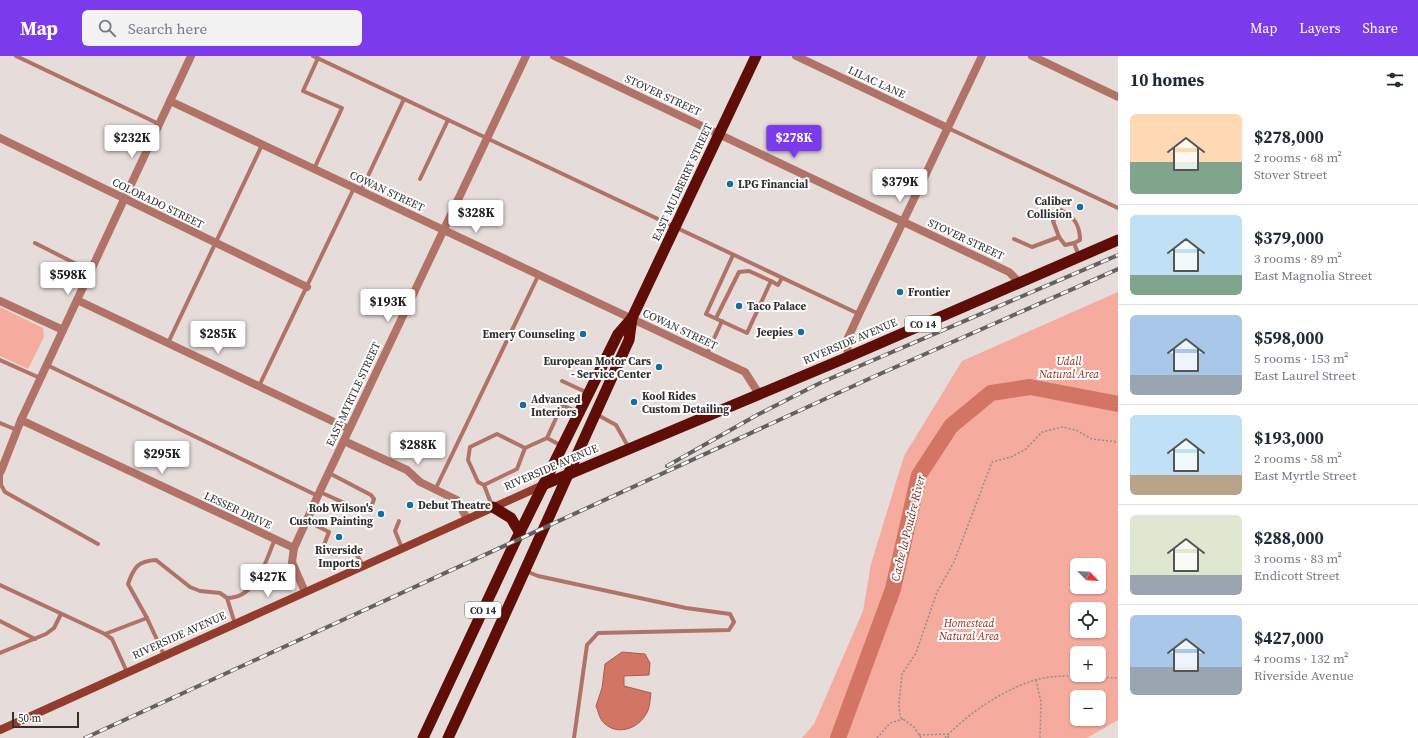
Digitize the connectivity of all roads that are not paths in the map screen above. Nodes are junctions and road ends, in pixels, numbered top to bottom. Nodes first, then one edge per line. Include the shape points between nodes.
1 (16, 56) edge
2 (191, 56) edge
3 (313, 56) edge
4 (526, 56) edge
5 (554, 56) edge
6 (756, 56) edge
7 (796, 56) edge
8 (982, 56) edge
9 (1032, 56) edge
10 (318, 58) junction
11 (1118, 96) edge
12 (404, 99) junction
13 (170, 101) junction
14 (448, 120) junction
15 (160, 124) junction
16 (948, 128) junction
17 (719, 134) junction
18 (0, 138) edge
19 (487, 138) junction
20 (262, 144) junction
21 (314, 169) junction
22 (420, 179) dead end
23 (358, 189) junction
24 (124, 199) junction
25 (1118, 208) edge
26 (902, 221) junction
27 (675, 227) junction
28 (444, 230) junction
29 (1059, 237) junction
30 (1014, 240) dead end
31 (1118, 240) edge
32 (35, 243) dead end
33 (1074, 243) junction
34 (215, 244) junction
35 (733, 255) junction
36 (1080, 256) junction
37 (91, 271) junction
38 (539, 274) junction
39 (782, 278) junction
40 (771, 281) junction
41 (1019, 282) junction
42 (307, 287) junction
43 (77, 300) junction
44 (0, 301) edge
45 (858, 314) junction
46 (632, 318) junction
47 (716, 318) junction
48 (722, 321) junction
49 (63, 330) junction
50 (168, 343) junction
51 (707, 354) junction
52 (848, 357) junction
53 (0, 360) edge
54 (47, 365) junction
55 (40, 379) junction
56 (562, 381) dead end
57 (259, 386) junction
58 (588, 393) junction
59 (759, 394) junction
60 (579, 412) junction
61 (595, 414) junction
62 (21, 420) junction
63 (0, 422) edge
64 (349, 428) junction
65 (17, 430) junction
66 (547, 438) junction
67 (344, 441) junction
68 (562, 446) junction
69 (525, 448) junction
70 (629, 448) junction
71 (3, 457) edge
72 (1, 471) joint
73 (328, 473) junction
74 (568, 474) junction
75 (543, 485) junction
76 (484, 486) junction
77 (435, 490) junction
78 (319, 494) junction
79 (493, 507) junction
80 (467, 519) junction
81 (307, 520) junction
82 (399, 521) dead end
83 (520, 532) junction
84 (275, 539) junction
85 (98, 544) dead end
86 (294, 548) junction
87 (402, 548) junction
88 (363, 566) junction
89 (526, 571) junction
90 (0, 585) edge
91 (305, 592) junction
92 (227, 598) junction
93 (61, 614) junction
94 (147, 618) junction
95 (0, 621) edge
96 (235, 624) junction
97 (105, 634) junction
98 (35, 639) junction
99 (0, 653) edge
100 (165, 656) junction
101 (128, 673) junction
102 (0, 730) edge
103 (423, 738) edge
104 (448, 738) edge
105 (574, 738) edge

1 - 15 lane
2 - 13 street
3 - 10 lane
4 - 19 street, EAST MYRTLE STREET
5 - 17 street, STOVER STREET
6 - 17 highway, EAST MULBERRY STREET
7 - 16 street, LILAC LANE
8 - 16 street
9 - 11 street
10 - 12 lane
10 - 21 lane via 303,91 342,108
12 - 14 lane
12 - 23 lane
13 - 15 street
13 - 20 street, COWAN STREET
14 - 19 lane
14 - 22 lane
15 - 24 street
16 - 25 lane
16 - 26 street
17 - 26 street, STOVER STREET
17 - 27 highway, EAST MULBERRY STREET
18 - 24 street, COLORADO STREET
19 - 27 lane
19 - 28 street, EAST MYRTLE STREET
20 - 21 street, COWAN STREET
20 - 34 lane
21 - 23 street, COWAN STREET
23 - 28 street, COWAN STREET
23 - 42 lane
24 - 34 street, COLORADO STREET
24 - 37 street
26 - 41 street, STOVER STREET via 1009,272
26 - 45 street
27 - 35 lane
27 - 46 highway, EAST MULBERRY STREET
28 - 38 street, COWAN STREET
28 - 64 street, EAST MYRTLE STREET
29 - 30 lane via 1032,247
29 - 33 lane via 1065,245
29 - 33 lane via 1053,221 1061,210 1070,214 1080,231 1080,240
31 - 36 highway, RIVERSIDE AVENUE / CO 14
32 - 37 lane
33 - 36 lane
34 - 42 street, COLORADO STREET
34 - 50 lane
35 - 39 lane
35 - 47 lane via 706,314
36 - 41 highway, RIVERSIDE AVENUE / CO 14
37 - 43 street
38 - 46 street, COWAN STREET
38 - 77 lane
39 - 40 lane via 778,285
39 - 45 lane
40 - 47 lane via 749,271 740,272
40 - 48 lane via 747,333
41 - 52 highway, RIVERSIDE AVENUE / CO 14
42 - 57 lane
43 - 49 street
43 - 50 street
44 - 49 street
45 - 52 street via 847,340
46 - 51 street, COWAN STREET
46 - 58 highway, EAST MULBERRY STREET via 618,334
46 - 61 highway, EAST MULBERRY STREET via 629,340
47 - 48 lane
48 - 51 lane
49 - 54 street
50 - 57 street
51 - 59 street, COWAN STREET via 745,372
52 - 59 highway, RIVERSIDE AVENUE / CO 14
53 - 55 lane
54 - 55 street
54 - 78 lane
55 - 62 street
56 - 58 lane
57 - 64 street
58 - 60 highway, EAST MULBERRY STREET
59 - 70 highway, RIVERSIDE AVENUE / CO 14
60 - 66 lane via 562,405
60 - 68 highway, EAST MULBERRY STREET
61 - 70 lane via 616,425
61 - 74 highway, EAST MULBERRY STREET
62 - 65 street
62 - 84 street, LESSER DRIVE
63 - 65 lane
64 - 67 street, EAST MYRTLE STREET
65 - 71 street
66 - 68 lane
66 - 69 lane
67 - 73 street, EAST MYRTLE STREET
67 - 77 street via 408,470 420,482
68 - 75 highway, EAST MULBERRY STREET
69 - 76 lane via 517,469
69 - 76 lane via 497,434 470,447 468,460 478,482
70 - 74 highway, RIVERSIDE AVENUE / CO 14
71 - 72 street
72 - 85 lane via 1,485 5,492
73 - 78 street, EAST MYRTLE STREET
73 - 78 lane via 371,495 374,499 372,505 362,511
74 - 75 highway, RIVERSIDE AVENUE / CO 14
74 - 89 highway, EAST MULBERRY STREET / CO 14
75 - 79 main road, RIVERSIDE AVENUE
75 - 83 highway, EAST MULBERRY STREET / CO 14
76 - 79 lane
77 - 80 street via 457,500
78 - 81 street, EAST MYRTLE STREET
79 - 80 main road, RIVERSIDE AVENUE
79 - 83 highway via 511,518
80 - 87 main road, RIVERSIDE AVENUE
81 - 86 street, EAST MYRTLE STREET
81 - 88 lane via 330,532 322,550 339,555 352,548
82 - 87 lane via 395,530
83 - 103 highway, EAST MULBERRY STREET / CO 14
84 - 86 street, LESSER DRIVE
84 - 92 lane via 253,585 244,595
86 - 91 street, EAST MYRTLE STREET via 292,562
87 - 88 main road, RIVERSIDE AVENUE
88 - 91 main road, RIVERSIDE AVENUE
89 - 104 highway, EAST MULBERRY STREET / CO 14
89 - 105 lane via 538,576 686,608 730,614 734,622 729,630 598,632 587,645
90 - 93 lane
91 - 96 main road, RIVERSIDE AVENUE
92 - 94 lane via 190,587 156,560 146,560 138,564 128,584
92 - 96 lane
93 - 97 lane
93 - 98 lane via 54,628
94 - 97 lane
94 - 100 lane
95 - 98 lane
96 - 100 main road, RIVERSIDE AVENUE
97 - 101 lane via 112,640
98 - 99 lane
100 - 101 main road, RIVERSIDE AVENUE
101 - 102 main road, RIVERSIDE AVENUE

